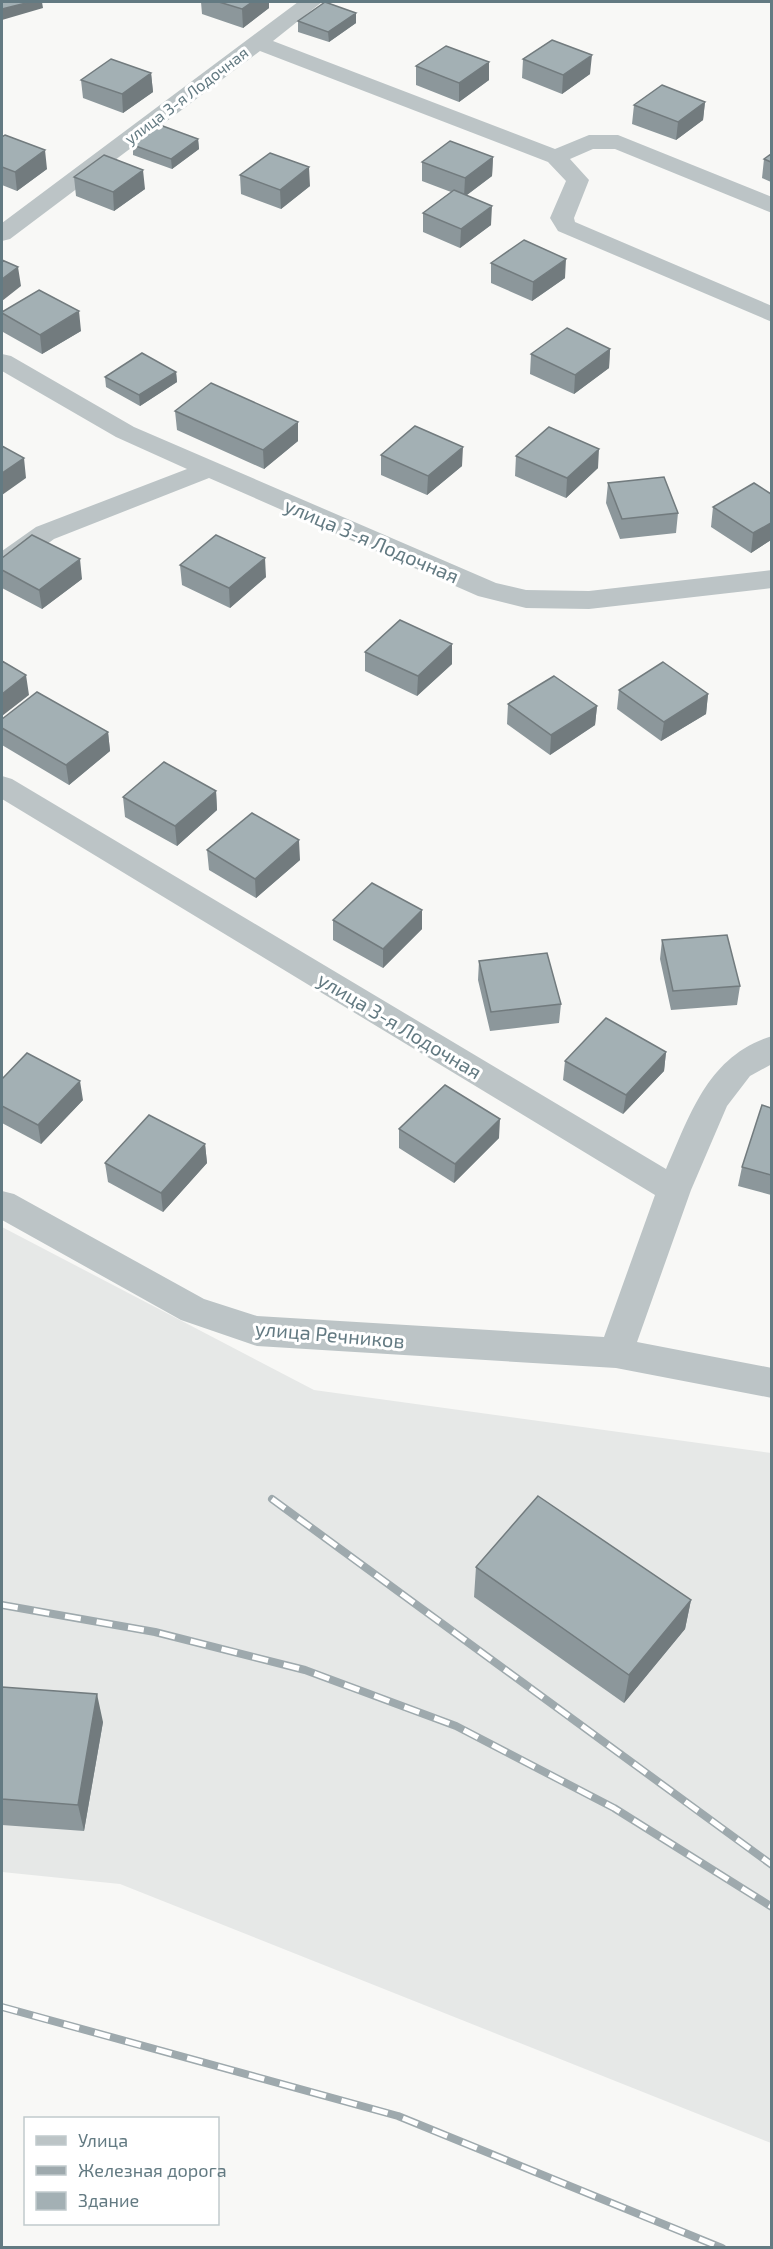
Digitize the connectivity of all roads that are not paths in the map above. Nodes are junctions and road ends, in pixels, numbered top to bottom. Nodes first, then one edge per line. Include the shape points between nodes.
1 (311, 2) edge
2 (256, 42) junction
3 (556, 157) junction
4 (771, 206) edge
5 (2, 234) edge
6 (771, 315) edge
7 (2, 361) edge
8 (210, 469) junction
9 (2, 564) edge
10 (771, 579) edge
11 (2, 786) edge
12 (771, 1048) edge
13 (674, 1190) junction
14 (2, 1204) edge
15 (616, 1353) junction
16 (771, 1383) edge

1 - 2 street, улица 3-я Лодочная
2 - 3 street, улица 3-я Лодочная
2 - 5 street, улица 3-я Лодочная
3 - 4 street via 589,142 618,142
3 - 6 street, улица 3-я Лодочная via 578,180 562,218 566,226
7 - 8 street, улица 3-я Лодочная via 125,432
8 - 9 street via 45,532
8 - 10 street, улица 3-я Лодочная via 488,590 525,599 589,600
11 - 13 street, улица 3-я Лодочная
12 - 13 street via 739,1067 713,1100
13 - 15 street
14 - 15 street, улица Речников via 193,1310 257,1331
15 - 16 street, улица Речников

